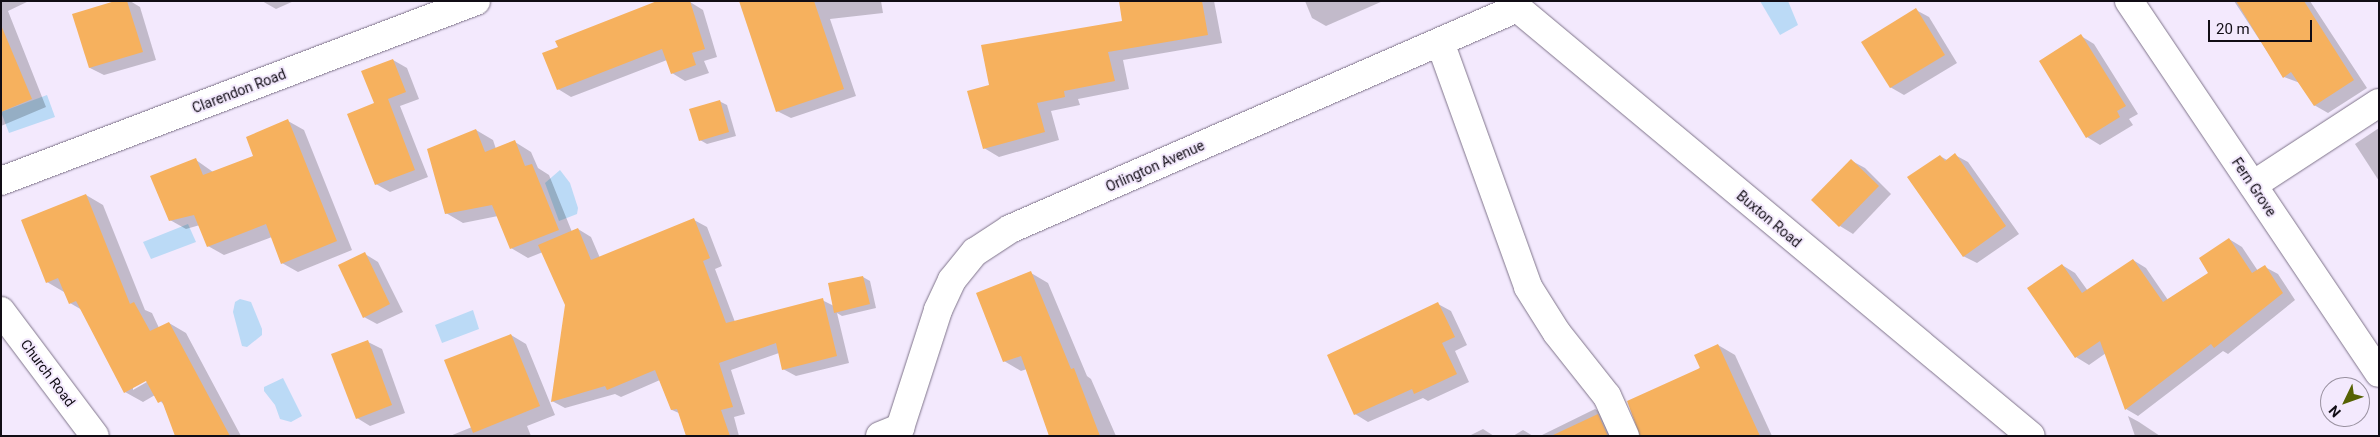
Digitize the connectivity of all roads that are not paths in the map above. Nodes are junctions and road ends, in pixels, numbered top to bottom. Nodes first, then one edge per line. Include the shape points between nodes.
1 (476, 1) edge
2 (2129, 1) edge
3 (1512, 5) edge
4 (1440, 42) junction
5 (2379, 103) edge
6 (1, 181) edge
7 (2253, 185) junction
8 (1, 311) edge
9 (2379, 373) edge
10 (890, 432) edge
11 (95, 436) edge
12 (1625, 436) edge
13 (2031, 436) edge

1 - 6 street, Clarendon Road
2 - 7 street, Fern Grove
3 - 4 street, Orlington Avenue
3 - 13 street, Buxton Road
4 - 10 street, Orlington Avenue via 1010,229 976,252 952,280
4 - 12 street via 1528,286 1557,333 1606,396
5 - 7 street
7 - 9 street, Fern Grove
8 - 11 street, Church Road

